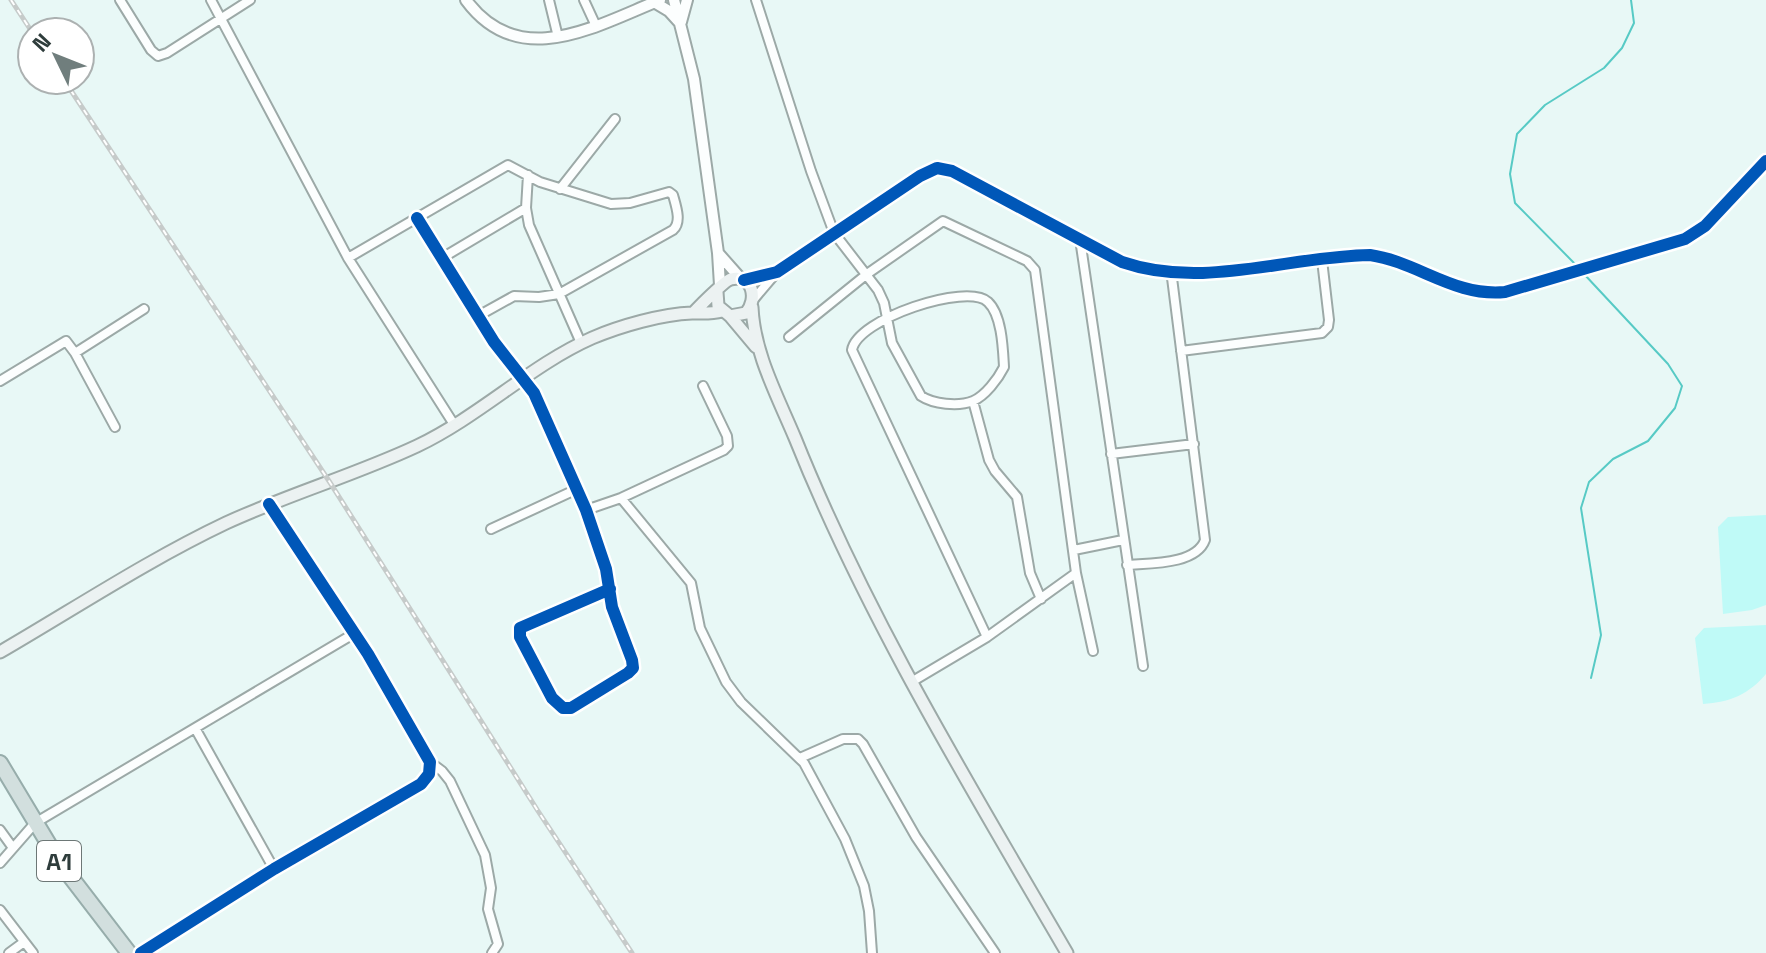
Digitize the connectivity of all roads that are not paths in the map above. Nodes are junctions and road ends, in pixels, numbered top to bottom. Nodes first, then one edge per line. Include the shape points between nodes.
1 (120, 0) edge
2 (211, 0) edge
3 (250, 0) edge
4 (466, 0) edge
5 (549, 0) edge
6 (584, 0) edge
7 (674, 0) edge
8 (687, 0) edge
9 (756, 0) edge
10 (657, 1) edge
11 (222, 20) junction
12 (681, 24) junction
13 (596, 26) junction
14 (558, 37) junction
15 (615, 119) dead end
16 (1766, 161) edge
17 (528, 175) junction
18 (560, 189) junction
19 (526, 208) junction
20 (417, 218) junction
21 (834, 233) junction
22 (1080, 239) junction
23 (718, 253) junction
24 (348, 258) junction
25 (442, 258) junction
26 (1322, 260) junction
27 (1171, 270) junction
28 (777, 272) junction
29 (867, 274) junction
30 (742, 280) junction
31 (718, 289) junction
32 (559, 294) junction
33 (753, 303) junction
34 (144, 309) dead end
35 (693, 313) junction
36 (726, 313) junction
37 (478, 316) junction
38 (887, 316) junction
39 (789, 337) dead end
40 (581, 343) junction
41 (759, 351) junction
42 (1181, 351) junction
43 (75, 353) junction
44 (523, 380) junction
45 (0, 381) edge
46 (703, 386) dead end
47 (973, 401) junction
48 (455, 426) junction
49 (115, 427) dead end
50 (1194, 444) junction
51 (1111, 454) junction
52 (575, 490) junction
53 (621, 498) junction
54 (269, 504) junction
55 (586, 510) junction
56 (491, 529) dead end
57 (1123, 540) junction
58 (1074, 550) junction
59 (1127, 565) junction
60 (1076, 573) junction
61 (610, 589) junction
62 (1041, 599) junction
63 (355, 633) junction
64 (987, 637) junction
65 (1093, 651) dead end
66 (0, 652) edge
67 (1143, 666) dead end
68 (913, 681) junction
69 (195, 728) junction
70 (800, 758) junction
71 (430, 762) junction
72 (0, 763) edge
73 (35, 823) junction
74 (0, 830) edge
75 (13, 848) junction
76 (0, 863) edge
77 (274, 869) junction
78 (0, 910) edge
79 (24, 942) junction
80 (9, 953) edge
81 (33, 953) edge
82 (129, 953) edge
83 (141, 953) edge
84 (492, 953) edge
85 (872, 953) edge
86 (995, 953) edge
87 (1067, 953) edge

1 - 11 street via 158,56
2 - 11 street
3 - 11 street
4 - 14 street via 504,33 531,40
5 - 14 street
6 - 13 street
7 - 12 street
8 - 12 street
9 - 21 street
10 - 12 street
10 - 13 street
11 - 24 street
12 - 23 street via 694,79
13 - 14 street
15 - 18 street
16 - 26 street via 1692,236 1505,292 1449,285 1377,256
17 - 18 street
17 - 19 street
17 - 20 street via 513,166 501,167
18 - 32 street via 621,205 672,193 678,220 673,230
19 - 25 street
19 - 32 street
20 - 24 street
20 - 25 street
21 - 22 street via 937,168
21 - 28 street
21 - 29 street
22 - 27 street via 1136,266
22 - 51 street
23 - 30 street
23 - 31 street
24 - 48 street
25 - 37 street
26 - 27 street via 1229,272
26 - 42 street via 1329,320 1322,333
27 - 42 street
28 - 30 street
28 - 33 street
29 - 38 street
29 - 39 street
29 - 58 street via 946,220 1033,267
30 - 31 main road via 726,280
30 - 33 main road via 750,285
31 - 35 main road
31 - 36 main road via 718,306
32 - 37 street via 514,296
32 - 40 street
33 - 36 main road via 746,313
33 - 41 main road
34 - 43 street
35 - 36 main road
35 - 40 main road via 634,324
36 - 41 main road
37 - 44 street
38 - 47 street via 892,343 921,396 946,404
38 - 47 street via 937,300 972,296 990,303 997,316 1004,367
38 - 64 street via 856,339 854,355
40 - 44 main road
41 - 68 main road via 811,479
42 - 50 street
43 - 45 street via 64,341
43 - 49 street
44 - 48 main road
44 - 52 street via 534,393
46 - 53 street via 728,446
47 - 62 street via 989,460 1017,497 1030,573
48 - 54 main road
50 - 51 street
50 - 59 street via 1203,545 1184,557
51 - 57 street
52 - 55 street
52 - 56 street
53 - 55 street
53 - 70 street via 691,583 700,628 726,682
54 - 63 street
54 - 66 main road via 204,534
55 - 61 street
57 - 58 street
57 - 59 street
58 - 60 street
59 - 67 street
60 - 62 street
60 - 65 street
61 - 61 street via 519,631 552,698 563,708 633,668
62 - 64 street
63 - 69 street
63 - 71 street
64 - 68 street
68 - 87 main road
69 - 73 street
69 - 77 street
70 - 85 street via 845,839 864,886
70 - 86 street via 843,739 858,739
71 - 77 street via 421,784
71 - 84 street via 450,781 485,855 491,888 488,909 498,944
72 - 73 highway, A1
73 - 75 street
73 - 82 highway, A1
74 - 75 street
75 - 76 street
77 - 83 street
78 - 79 street
79 - 80 street
79 - 81 street

